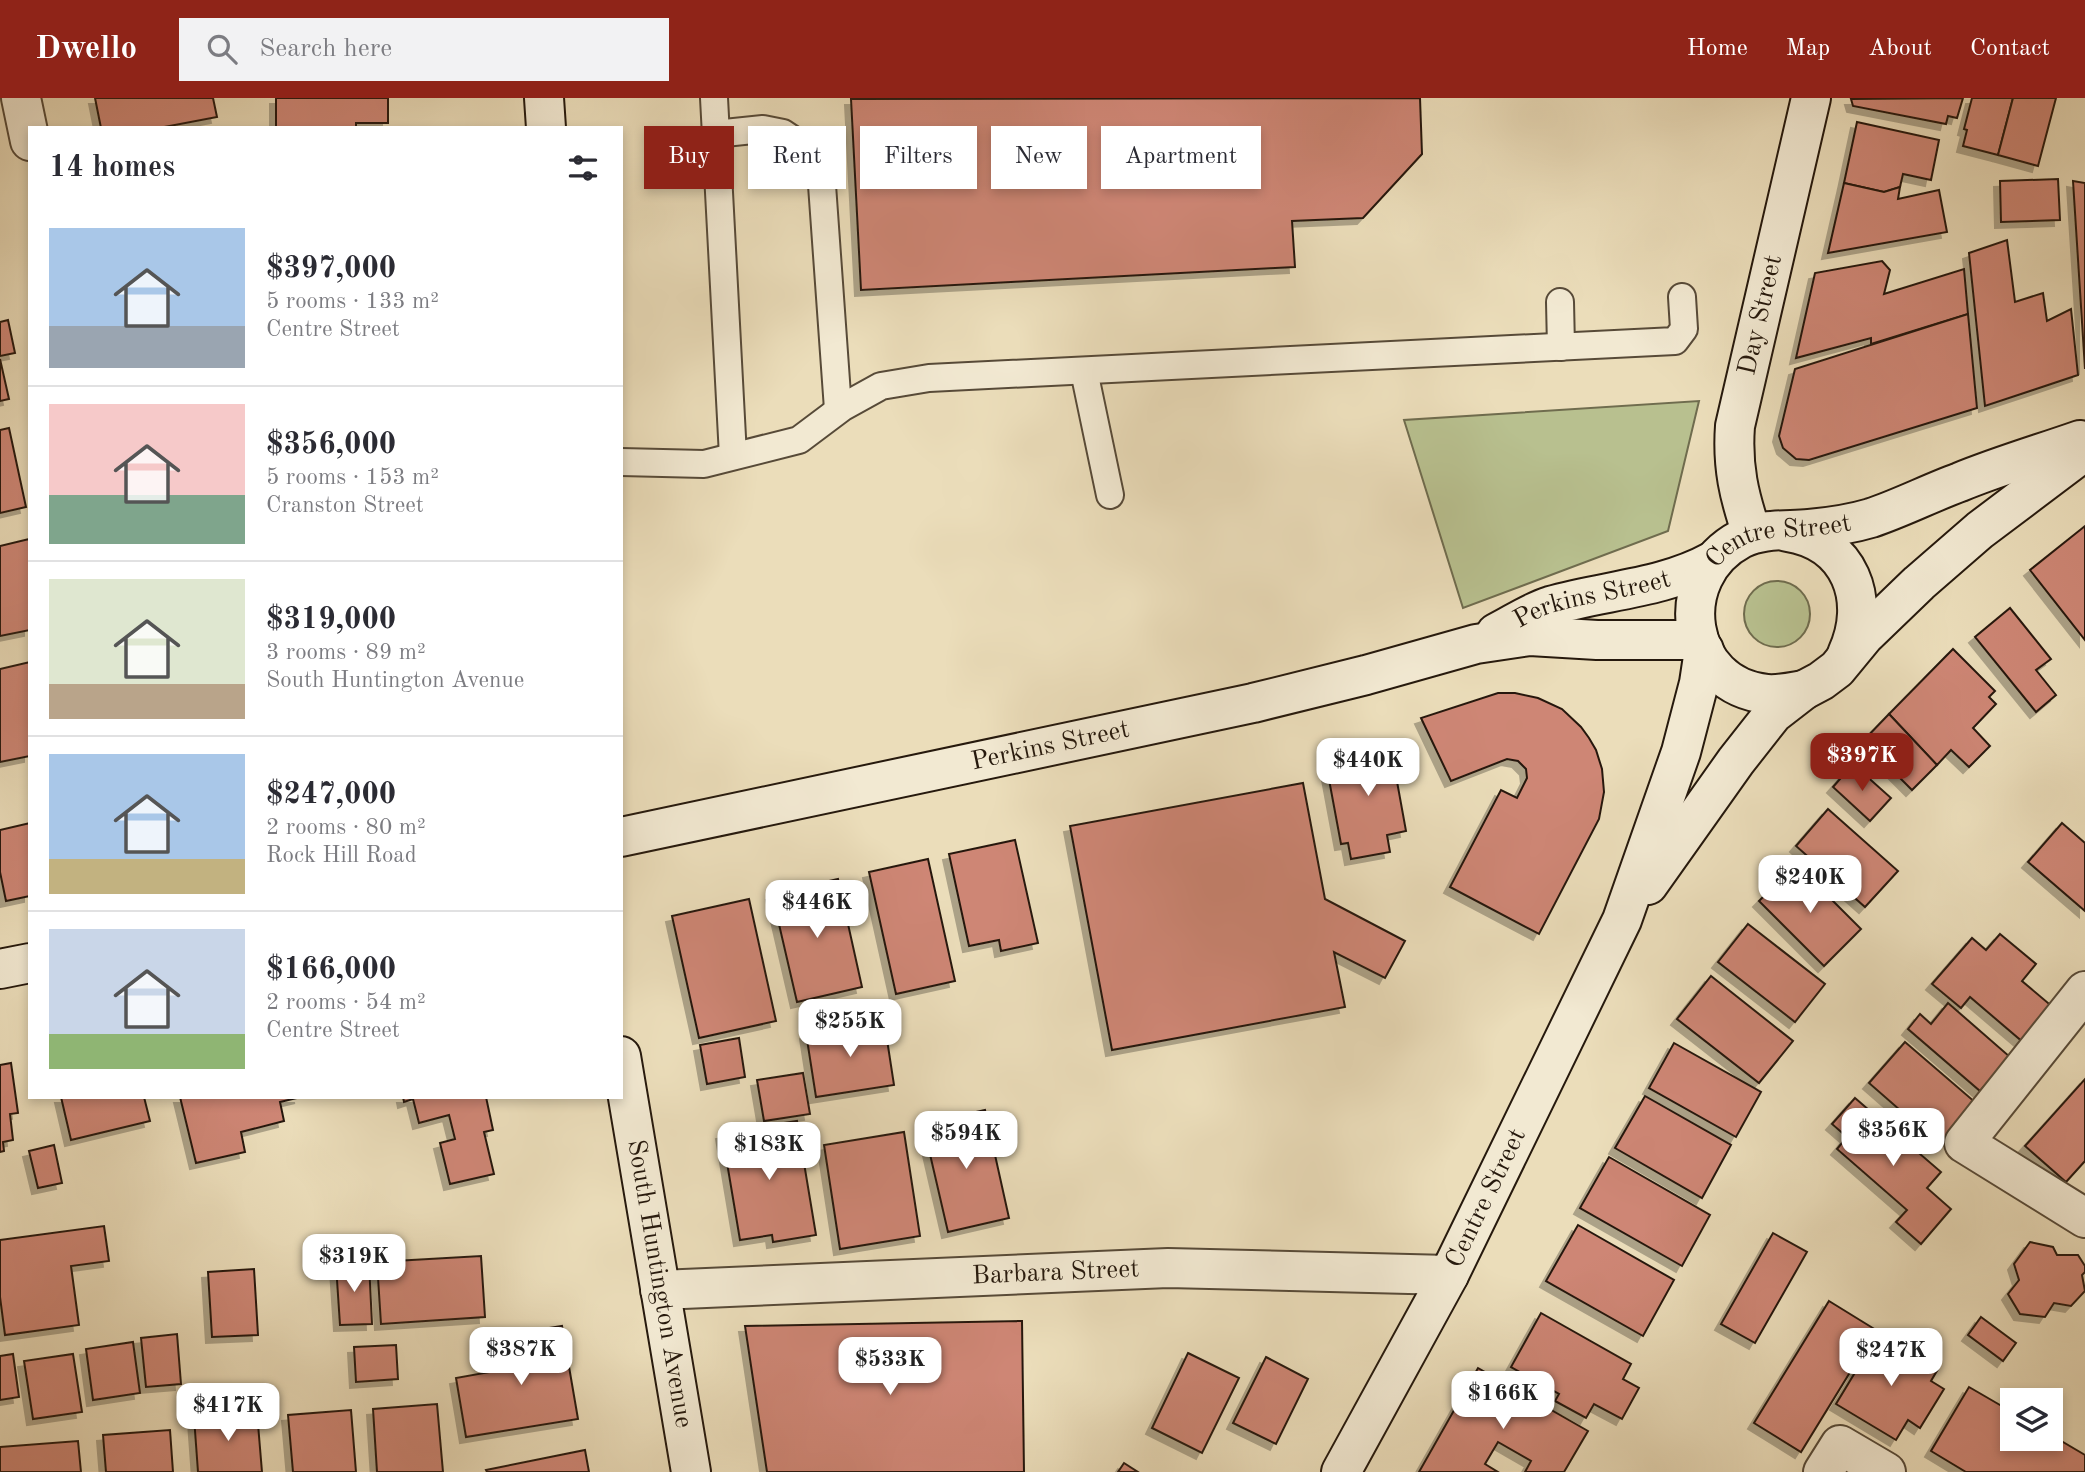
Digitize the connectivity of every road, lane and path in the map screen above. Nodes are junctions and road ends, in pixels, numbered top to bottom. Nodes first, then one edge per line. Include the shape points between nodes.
1 (21, 98) edge
2 (544, 98) edge
3 (714, 98) edge
4 (1811, 98) edge
5 (546, 126) edge
6 (715, 126) edge
7 (28, 131) edge
8 (734, 132) edge
9 (718, 189) edge
10 (1682, 297) dead end
11 (1560, 302) dead end
12 (1561, 347) junction
13 (1084, 371) junction
14 (838, 410) junction
15 (2085, 439) edge
16 (2085, 451) edge
17 (733, 456) junction
18 (623, 462) edge
19 (1110, 495) dead end
20 (1766, 532) junction
21 (1713, 561) junction
22 (1476, 644) junction
23 (1702, 645) junction
24 (1847, 654) junction
25 (1804, 690) junction
26 (623, 837) edge
27 (1622, 920) junction
28 (28, 963) edge
29 (0, 969) edge
30 (2085, 991) edge
31 (623, 1068) edge
32 (2085, 1218) edge
33 (1449, 1275) junction
34 (660, 1290) junction
35 (1343, 1471) edge
36 (691, 1472) edge
37 (1823, 1472) edge
38 (1886, 1472) edge

1 - 7 main road
2 - 5 main road
3 - 6 lane
4 - 20 main road, Day Street via 1735,426 1734,467 1741,503
8 - 14 lane via 783,133 815,161 822,185
9 - 17 lane
10 - 12 lane via 1684,329 1675,341
11 - 12 lane
12 - 13 lane
13 - 14 lane via 929,378 881,386
13 - 19 lane
14 - 17 lane via 799,440
15 - 20 main road, Centre Street via 1979,474 1872,517 1829,527
16 - 24 main road, Centre Street via 1980,530
17 - 18 lane via 704,464
20 - 21 main road, Centre Street via 1727,547
20 - 24 main road via 1798,533 1815,540 1831,551 1848,573 1858,599 1858,618
21 - 22 main road, Perkins Street via 1667,581 1549,607
21 - 23 main road, Centre Street via 1696,595 1694,615
22 - 23 main road, Perkins Street via 1530,636
22 - 26 main road, Perkins Street via 1253,703
23 - 25 main road via 1715,668 1747,689 1766,694
23 - 27 main road, Centre Street via 1699,683 1681,752
24 - 25 main road, Centre Street via 1837,669
25 - 27 main road, Centre Street via 1760,729
27 - 33 main road, Centre Street
28 - 29 main road
30 - 32 main road via 1964,1143
31 - 34 main road, South Huntington Avenue
33 - 34 main road, Barbara Street via 1168,1268
33 - 35 main road, Centre Street
34 - 36 main road, South Huntington Avenue
37 - 38 main road via 1840,1445

